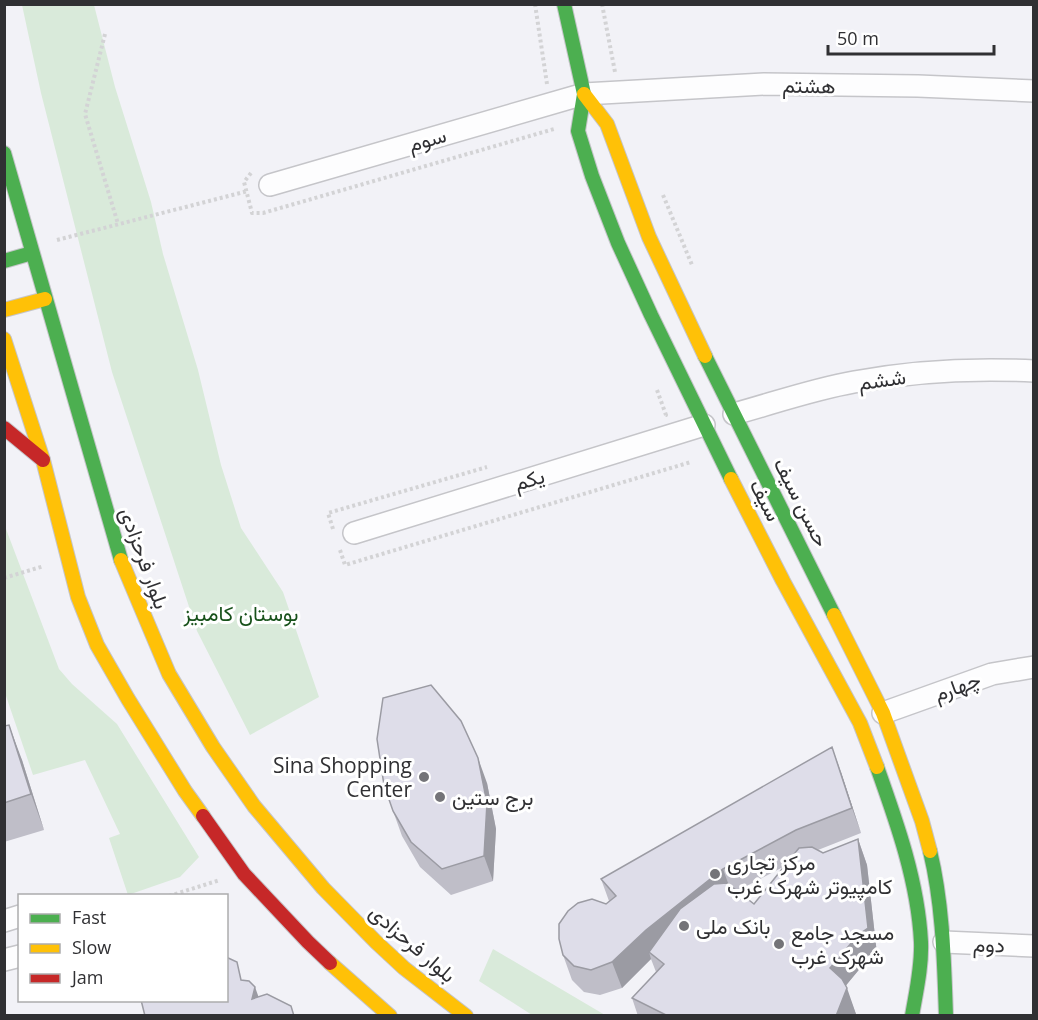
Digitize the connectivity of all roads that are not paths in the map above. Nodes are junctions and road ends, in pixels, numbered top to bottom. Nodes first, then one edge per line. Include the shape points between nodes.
1 (564, 4) edge
2 (1034, 91) edge
3 (584, 94) junction
4 (4, 153) edge
5 (270, 185) road end
6 (32, 253) junction
7 (4, 261) edge
8 (45, 299) junction
9 (4, 310) edge
10 (4, 339) edge
11 (1034, 371) edge
12 (719, 419) junction
13 (4, 428) edge
14 (43, 460) junction
15 (354, 533) dead end
16 (1034, 666) edge
17 (884, 713) junction
18 (860, 723) junction
19 (944, 942) junction
20 (1034, 946) edge
21 (390, 1016) edge
22 (466, 1016) edge
23 (912, 1016) edge
24 (946, 1016) edge

1 - 3 street, سیف
2 - 3 street, هشتم via 764,84
3 - 5 street, سوم
3 - 12 street, حسن سیف via 607,124
3 - 12 street, سیف via 578,132 618,243 651,315
4 - 6 street, بلوار فرحزادی
6 - 7 street
6 - 8 street, بلوار فرحزادی
8 - 9 street
8 - 22 street, بلوار فرحزادی via 117,551 169,674 254,806 323,888 404,968
10 - 14 street
11 - 12 street, ششم via 966,370 853,382
12 - 15 street, یکم
12 - 17 street, حسن سیف
12 - 18 street, سیف via 783,580
13 - 14 street
14 - 21 street via 78,597 102,654 185,791 244,874 308,942
16 - 17 street, چهارم via 992,674
17 - 18 street
17 - 19 street, حسن سیف via 930,848
18 - 23 street, سیف via 897,822 914,888 921,943
19 - 20 street, دوم
19 - 24 street

